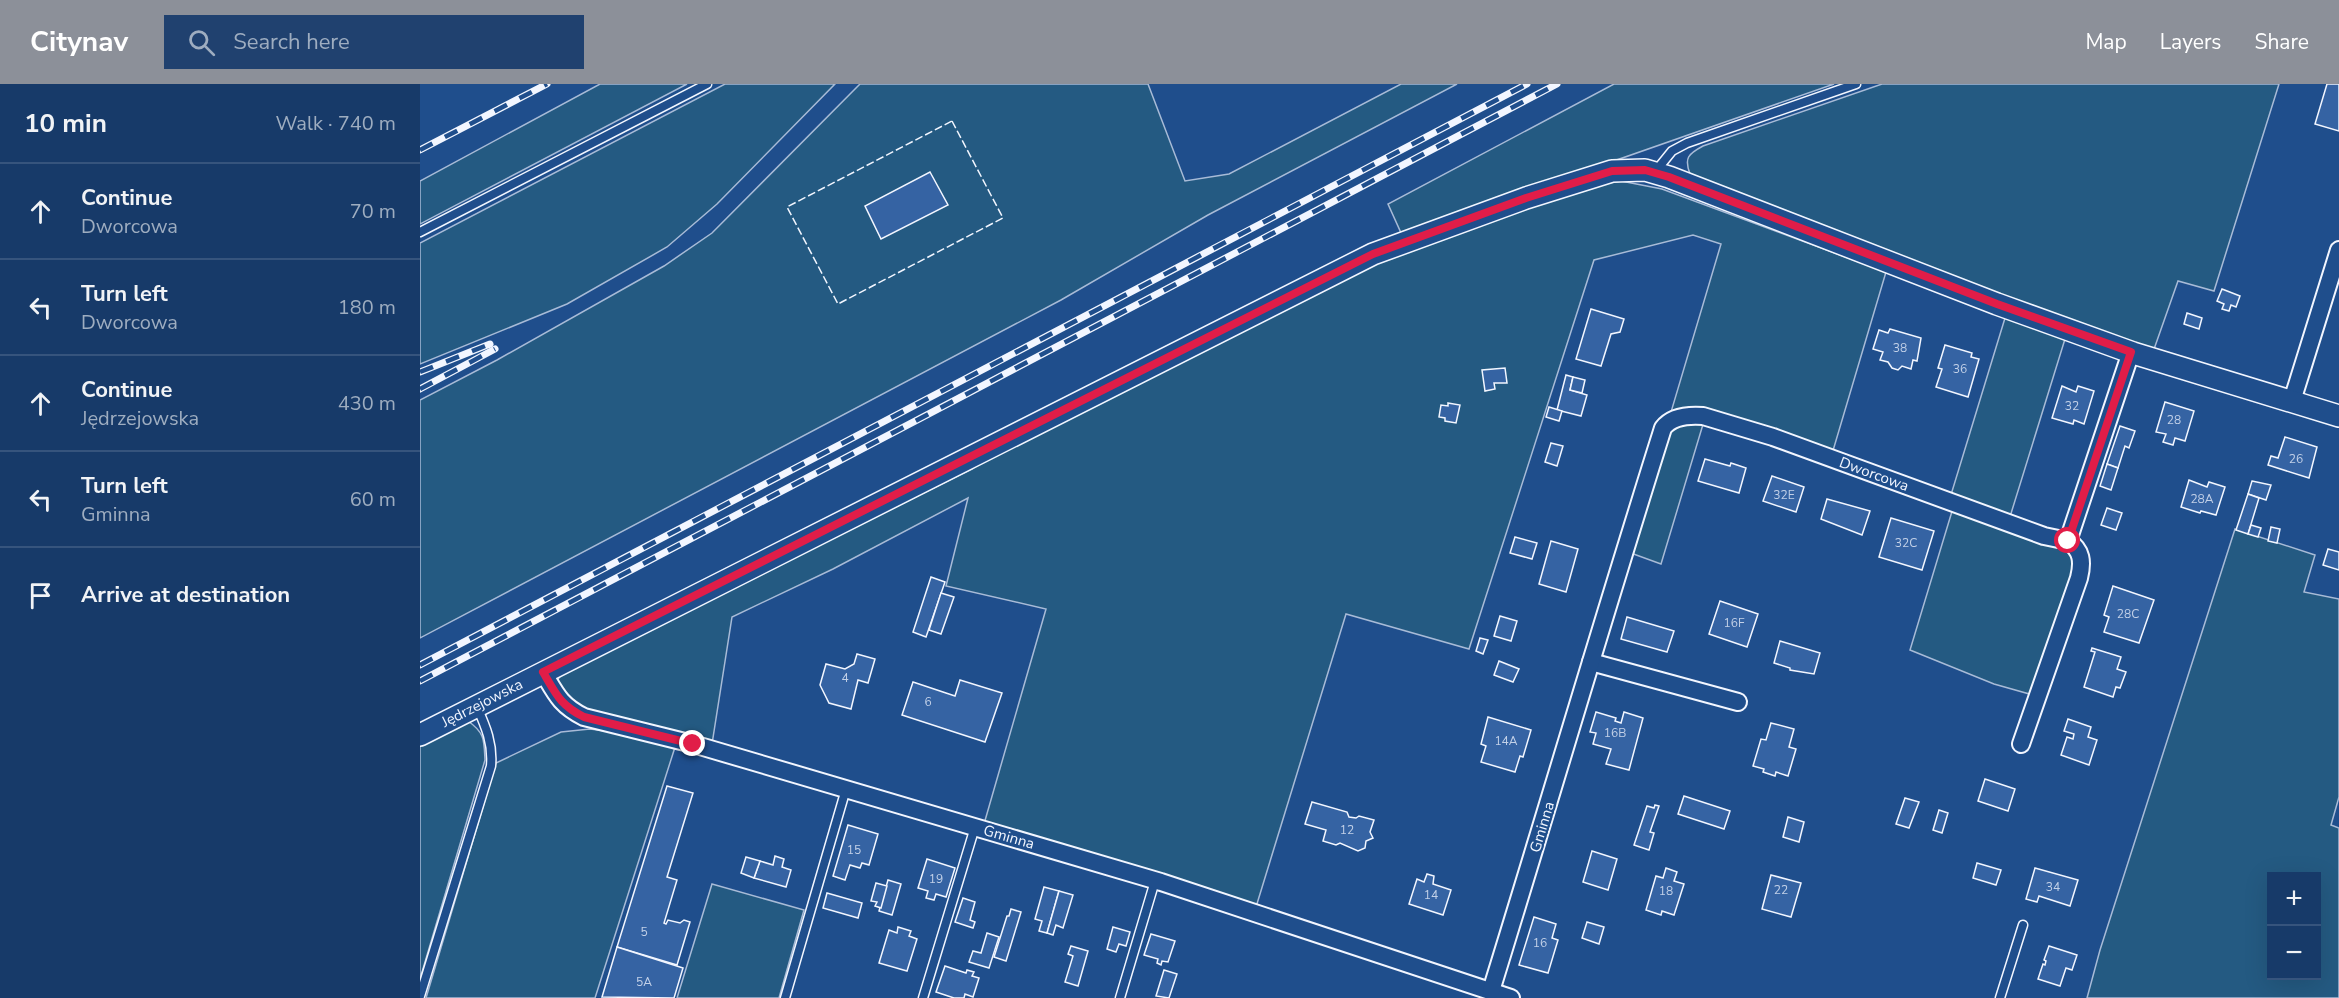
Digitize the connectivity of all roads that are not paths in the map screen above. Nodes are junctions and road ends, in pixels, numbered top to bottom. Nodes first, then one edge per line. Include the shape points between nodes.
1 (707, 84) edge
2 (1857, 84) edge
3 (1654, 172) junction
4 (420, 232) edge
5 (2339, 250) edge
6 (2131, 352) junction
7 (2292, 401) junction
8 (2339, 416) edge
9 (1678, 417) joint
10 (2068, 541) junction
11 (1591, 662) junction
12 (543, 672) junction
13 (1738, 702) dead end
14 (477, 706) junction
15 (420, 735) edge
16 (2021, 744) dead end
17 (846, 789) junction
18 (975, 827) junction
19 (1155, 881) junction
20 (2023, 925) dead end
21 (1491, 991) junction
22 (420, 996) edge
23 (784, 998) edge
24 (923, 998) edge
25 (1120, 998) edge
26 (1511, 998) edge
27 (2000, 998) edge

1 - 4 lane
2 - 3 lane via 1687,143 1672,151
3 - 6 street
3 - 12 street, Jędrzejowska via 1633,169 1602,174 1373,254
5 - 7 street
6 - 7 street
6 - 10 street
7 - 8 street
9 - 10 street, Dworcowa via 1703,416 1764,434 2044,536
9 - 11 street, Gminna via 1663,428
10 - 16 street via 2075,546 2082,566
11 - 13 street
11 - 21 street, Gminna
12 - 14 street, Jędrzejowska
12 - 17 street, Gminna via 560,702 584,717
14 - 15 street, Jędrzejowska
14 - 22 lane via 488,731 490,766
17 - 18 street, Gminna
17 - 23 lane
18 - 19 street, Gminna
18 - 24 lane
19 - 21 street, Gminna
19 - 25 lane
20 - 27 lane
21 - 26 street, Gminna

